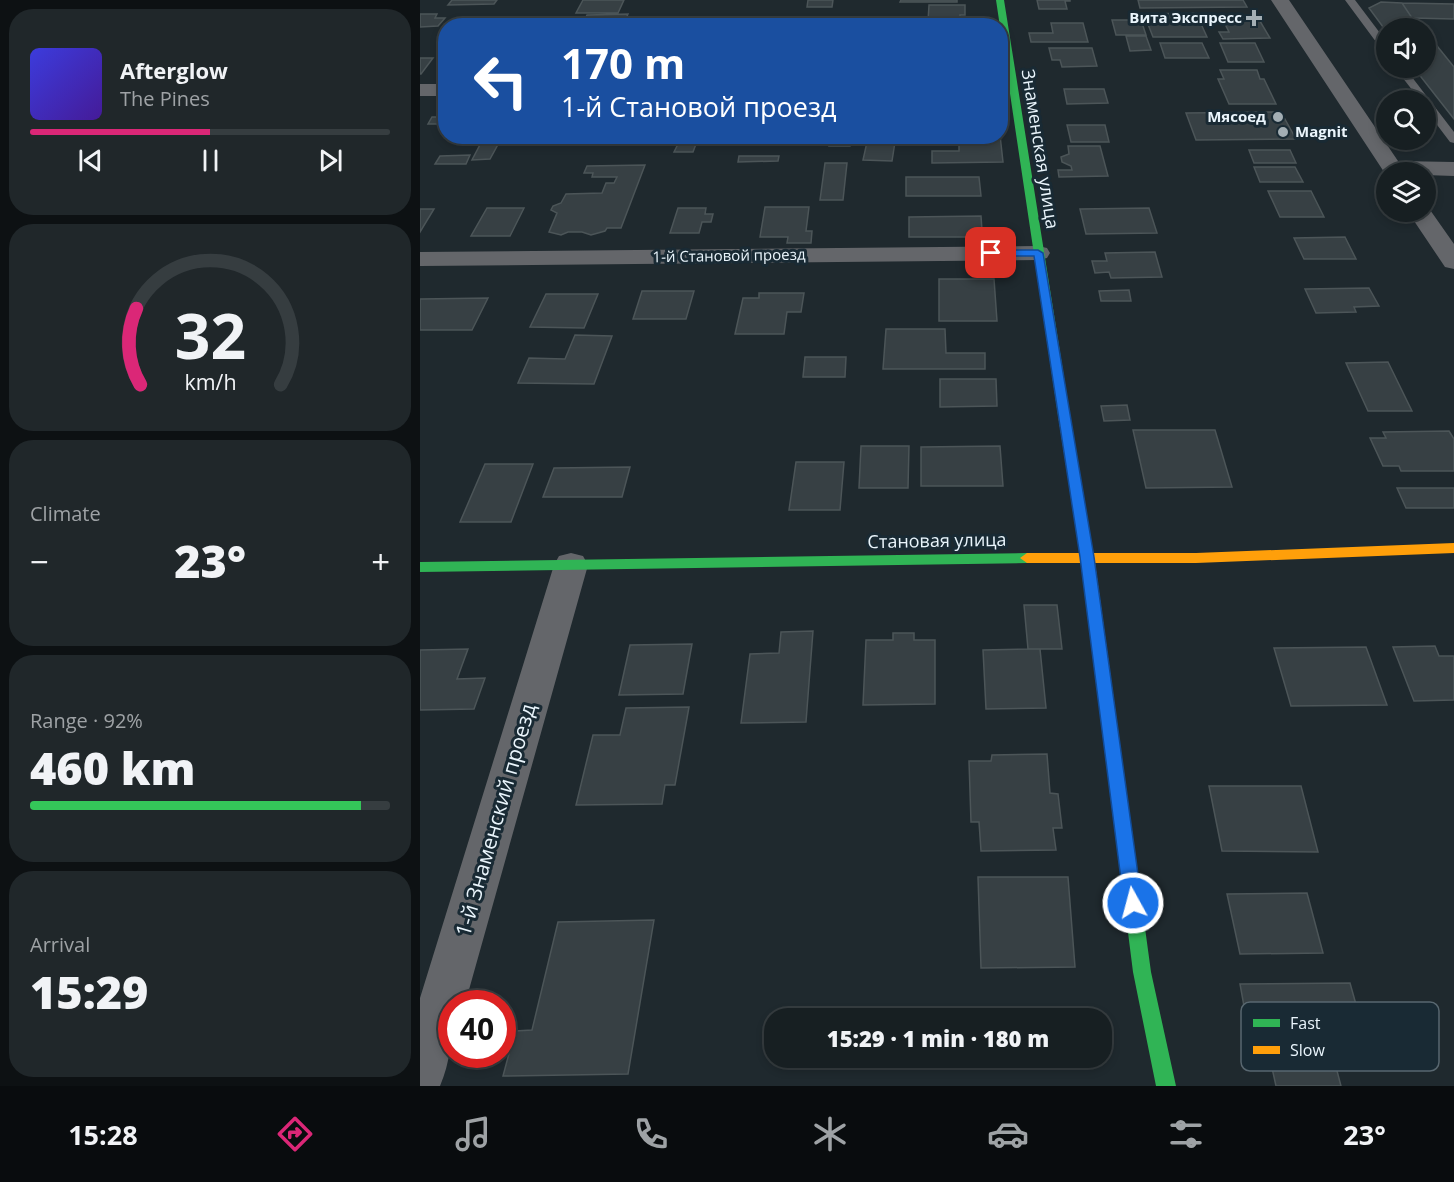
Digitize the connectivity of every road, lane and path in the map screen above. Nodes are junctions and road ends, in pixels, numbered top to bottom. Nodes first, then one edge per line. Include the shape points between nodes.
1 (1000, 0) edge
2 (1281, 0) edge
3 (1350, 0) edge
4 (1001, 18) edge
5 (1376, 35) edge
6 (1408, 78) edge
7 (420, 90) edge
8 (438, 90) edge
9 (1417, 90) edge
10 (1008, 96) edge
11 (1436, 116) edge
12 (1454, 140) edge
13 (1388, 162) edge
14 (1436, 169) edge
15 (1454, 169) edge
16 (1427, 222) edge
17 (1038, 253) junction
18 (420, 259) edge
19 (1454, 262) edge
20 (1454, 548) edge
21 (1087, 557) junction
22 (571, 565) junction
23 (420, 567) edge
24 (420, 1076) edge
25 (1166, 1086) edge

1 - 4 street, Знаменская улица
2 - 13 street
3 - 5 lane
6 - 9 lane
7 - 8 street
10 - 17 street, Знаменская улица
11 - 12 lane
14 - 15 street
16 - 19 street
17 - 18 street, 1-й Становой проезд
17 - 21 street, Знаменская улица
20 - 21 street, Становая улица via 1196,558
21 - 22 street, Становая улица
21 - 25 street, Знаменская улица via 1142,972
22 - 23 street, Становая улица
22 - 24 street, 1-й Знаменский проезд

